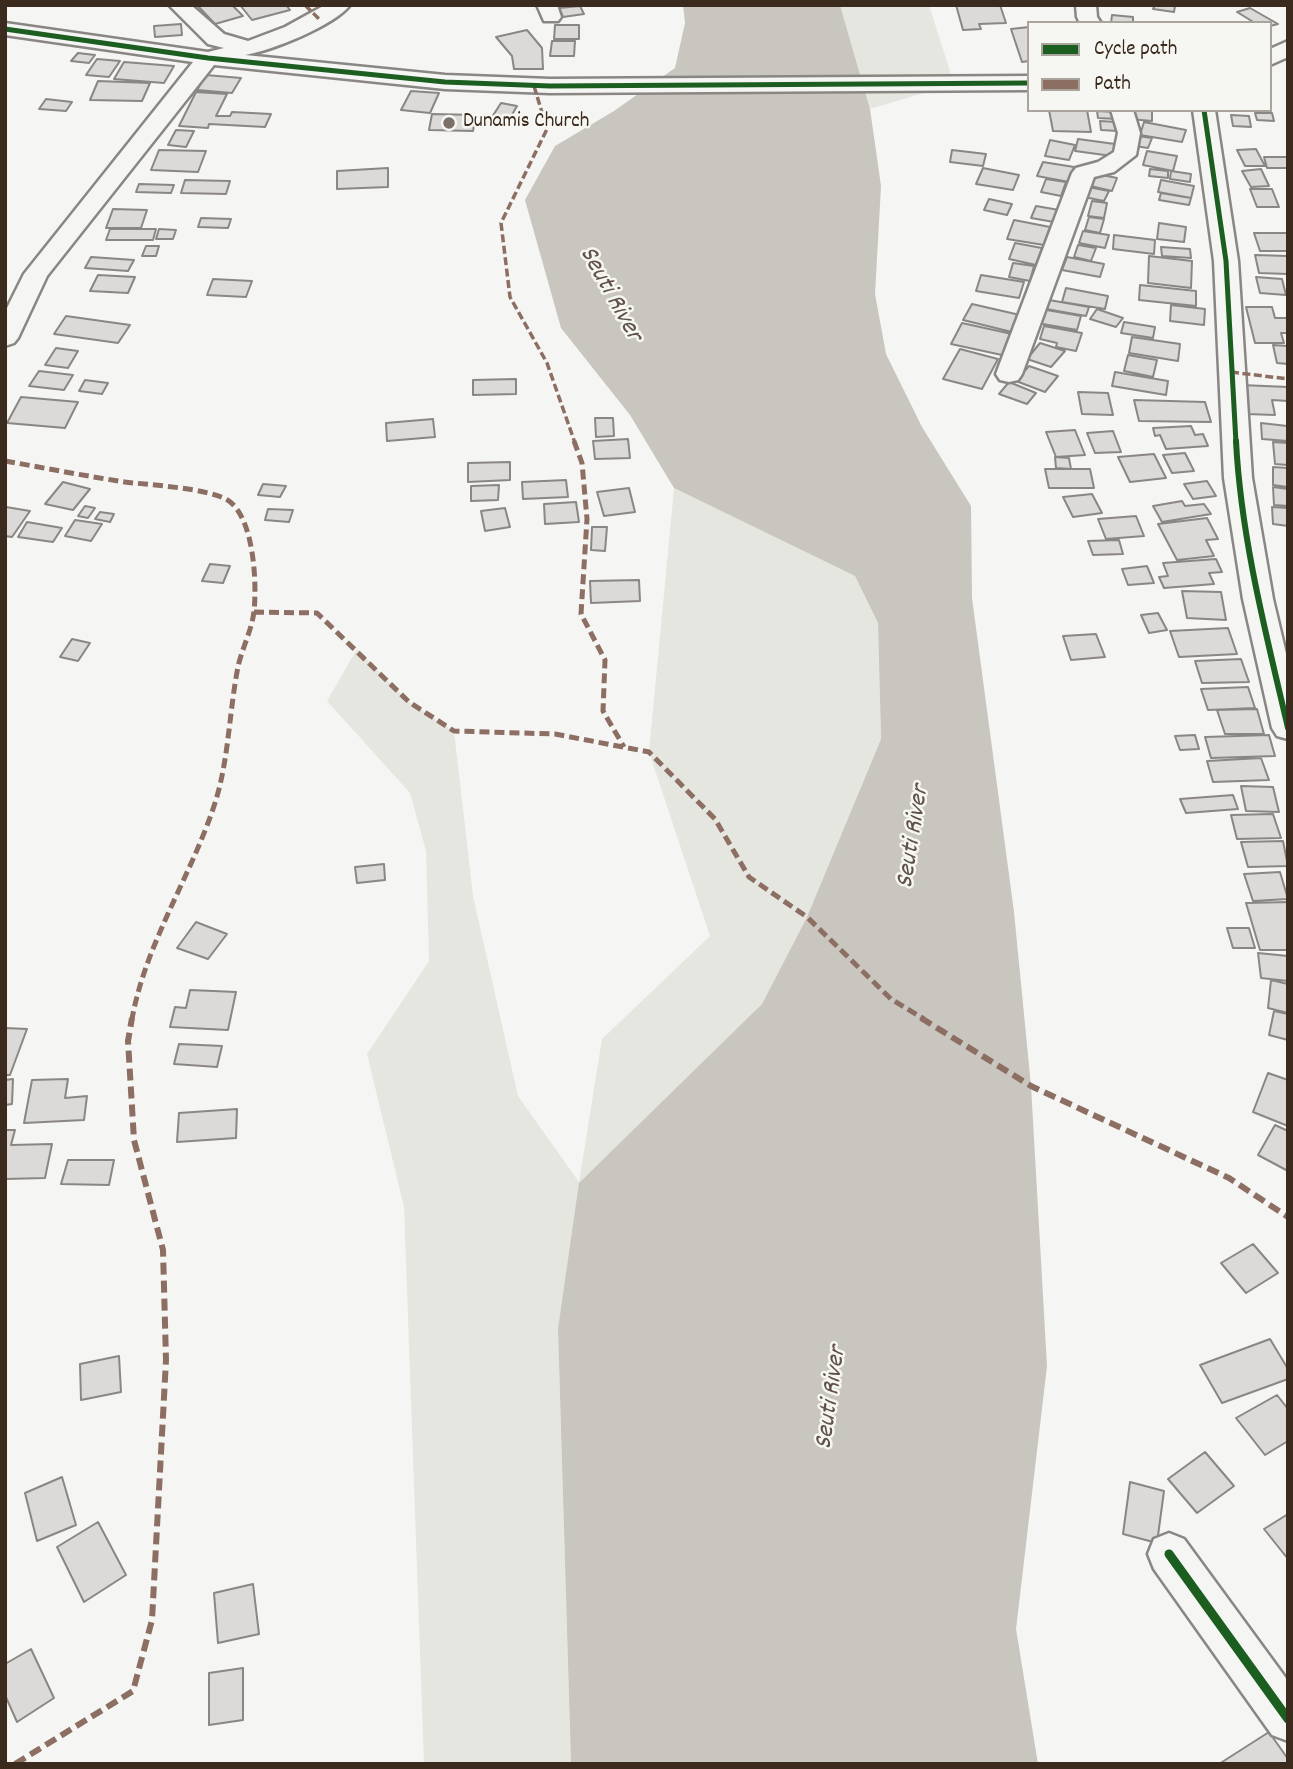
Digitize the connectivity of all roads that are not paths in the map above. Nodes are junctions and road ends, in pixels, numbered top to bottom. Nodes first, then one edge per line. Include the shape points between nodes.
1 (179, 5) edge
2 (340, 5) edge
3 (5, 29) edge
4 (1288, 47) edge
5 (254, 48) junction
6 (208, 58) junction
7 (1272, 58) edge
8 (1027, 83) edge
9 (1123, 112) edge
10 (1204, 112) edge
11 (5, 338) edge
12 (1009, 374) dead end
13 (1288, 728) edge
14 (1169, 1554) dead end
15 (1288, 1719) edge

1 - 5 street via 216,39
2 - 5 street
3 - 6 street
4 - 7 street
5 - 6 street
6 - 8 street via 445,82 550,86
6 - 11 street via 36,274
9 - 12 street via 1129,133 1125,155 1084,173
10 - 13 street via 1226,261 1238,478 1258,599
14 - 15 street

